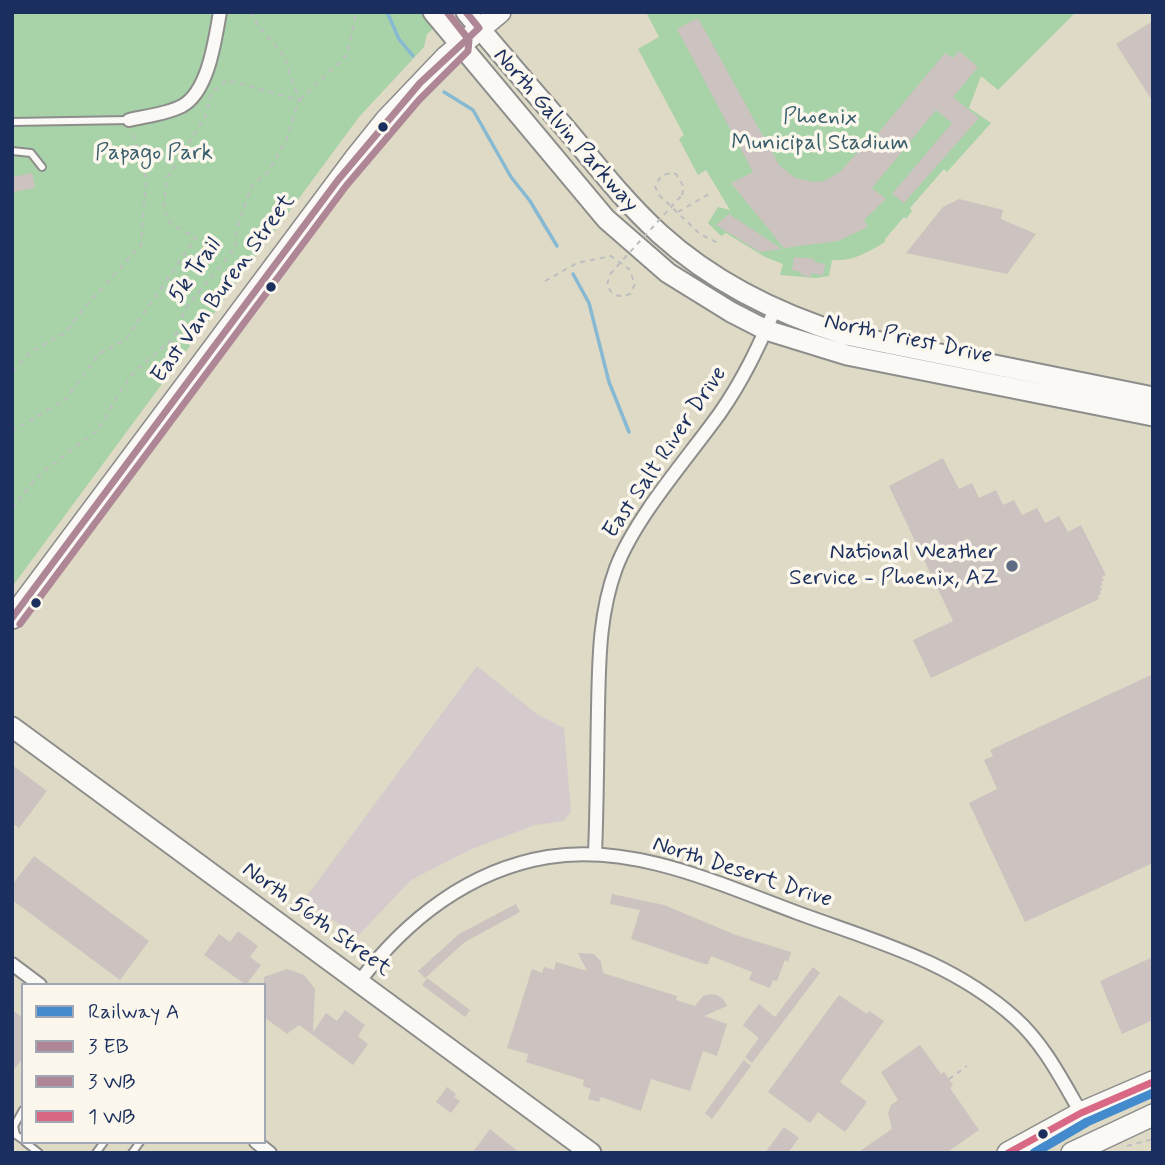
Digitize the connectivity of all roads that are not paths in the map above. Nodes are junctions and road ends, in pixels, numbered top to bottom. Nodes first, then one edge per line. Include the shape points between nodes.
1 (220, 12) edge
2 (433, 12) edge
3 (500, 12) edge
4 (473, 20) edge
5 (460, 45) junction
6 (129, 120) joint
7 (12, 122) edge
8 (12, 151) edge
9 (42, 167) dead end
10 (676, 247) joint
11 (668, 273) joint
12 (775, 309) junction
13 (766, 330) junction
14 (1153, 397) edge
15 (1153, 416) edge
16 (12, 618) edge
17 (12, 727) edge
18 (595, 854) junction
19 (12, 964) edge
20 (359, 982) junction
21 (37, 983) edge
22 (1153, 1083) edge
23 (1081, 1113) junction
24 (21, 1114) edge
25 (1153, 1115) edge
26 (21, 1139) edge
27 (591, 1153) edge
28 (1008, 1153) edge
29 (1072, 1153) edge

1 - 6 street via 209,67 197,90 183,106
2 - 5 main road, North Galvin Parkway
3 - 4 main road, East Van Buren Street
4 - 5 main road, East Van Buren Street
4 - 10 main road, North Galvin Parkway via 611,183
5 - 11 main road, North Galvin Parkway via 606,219
5 - 16 main road, East Van Buren Street via 403,102 338,180
6 - 7 lane
8 - 9 lane via 31,153
10 - 12 main road, North Priest Drive
11 - 13 main road, North Priest Drive
12 - 13 street, East Salt River Drive
12 - 14 main road, North Priest Drive via 871,341
13 - 15 main road, North Priest Drive via 847,355
13 - 18 street, East Salt River Drive via 733,393 647,513 617,567 599,639
17 - 20 main road, North 56th Street
18 - 20 street, North Desert Drive via 534,860 479,879 422,914
18 - 23 street, North Desert Drive via 687,873 950,971 1027,1030
19 - 21 street
20 - 27 main road, North 56th Street
22 - 23 main road
23 - 28 main road
24 - 26 lane via 14,1126
25 - 29 main road

